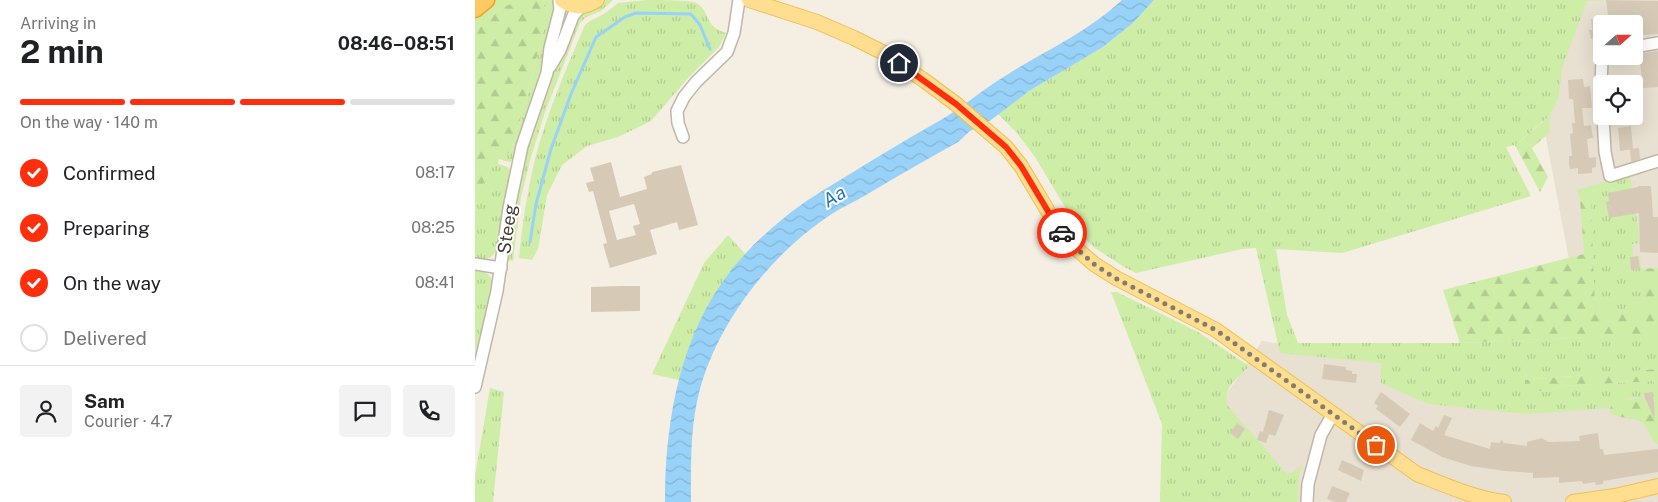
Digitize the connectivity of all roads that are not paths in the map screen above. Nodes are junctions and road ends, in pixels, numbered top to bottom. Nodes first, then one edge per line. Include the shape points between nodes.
1 (486, 0) edge
2 (560, 0) edge
3 (597, 0) edge
4 (739, 0) edge
5 (749, 0) edge
6 (581, 6) junction
7 (475, 9) edge
8 (1658, 43) edge
9 (1643, 46) edge
10 (547, 73) junction
11 (1604, 125) edge
12 (683, 137) dead end
13 (1658, 161) edge
14 (475, 264) edge
15 (501, 268) junction
16 (475, 387) edge
17 (1333, 414) junction
18 (1658, 486) edge
19 (1307, 502) edge
20 (1504, 502) edge
21 (1573, 502) edge

1 - 7 highway
2 - 6 main road
2 - 10 street, Steeg
3 - 6 main road
4 - 12 street via 734,33 727,52 696,82 677,111
5 - 17 main road via 817,22 886,54 956,104 1006,147 1070,243 1094,264 1216,330
6 - 10 street, Steeg via 573,16
8 - 9 street
10 - 15 street, Steeg via 522,146
11 - 13 street via 1610,176
14 - 15 street
15 - 16 street, Steeg
17 - 19 street via 1321,435 1307,484
17 - 20 main road via 1417,474 1445,486
18 - 21 main road

